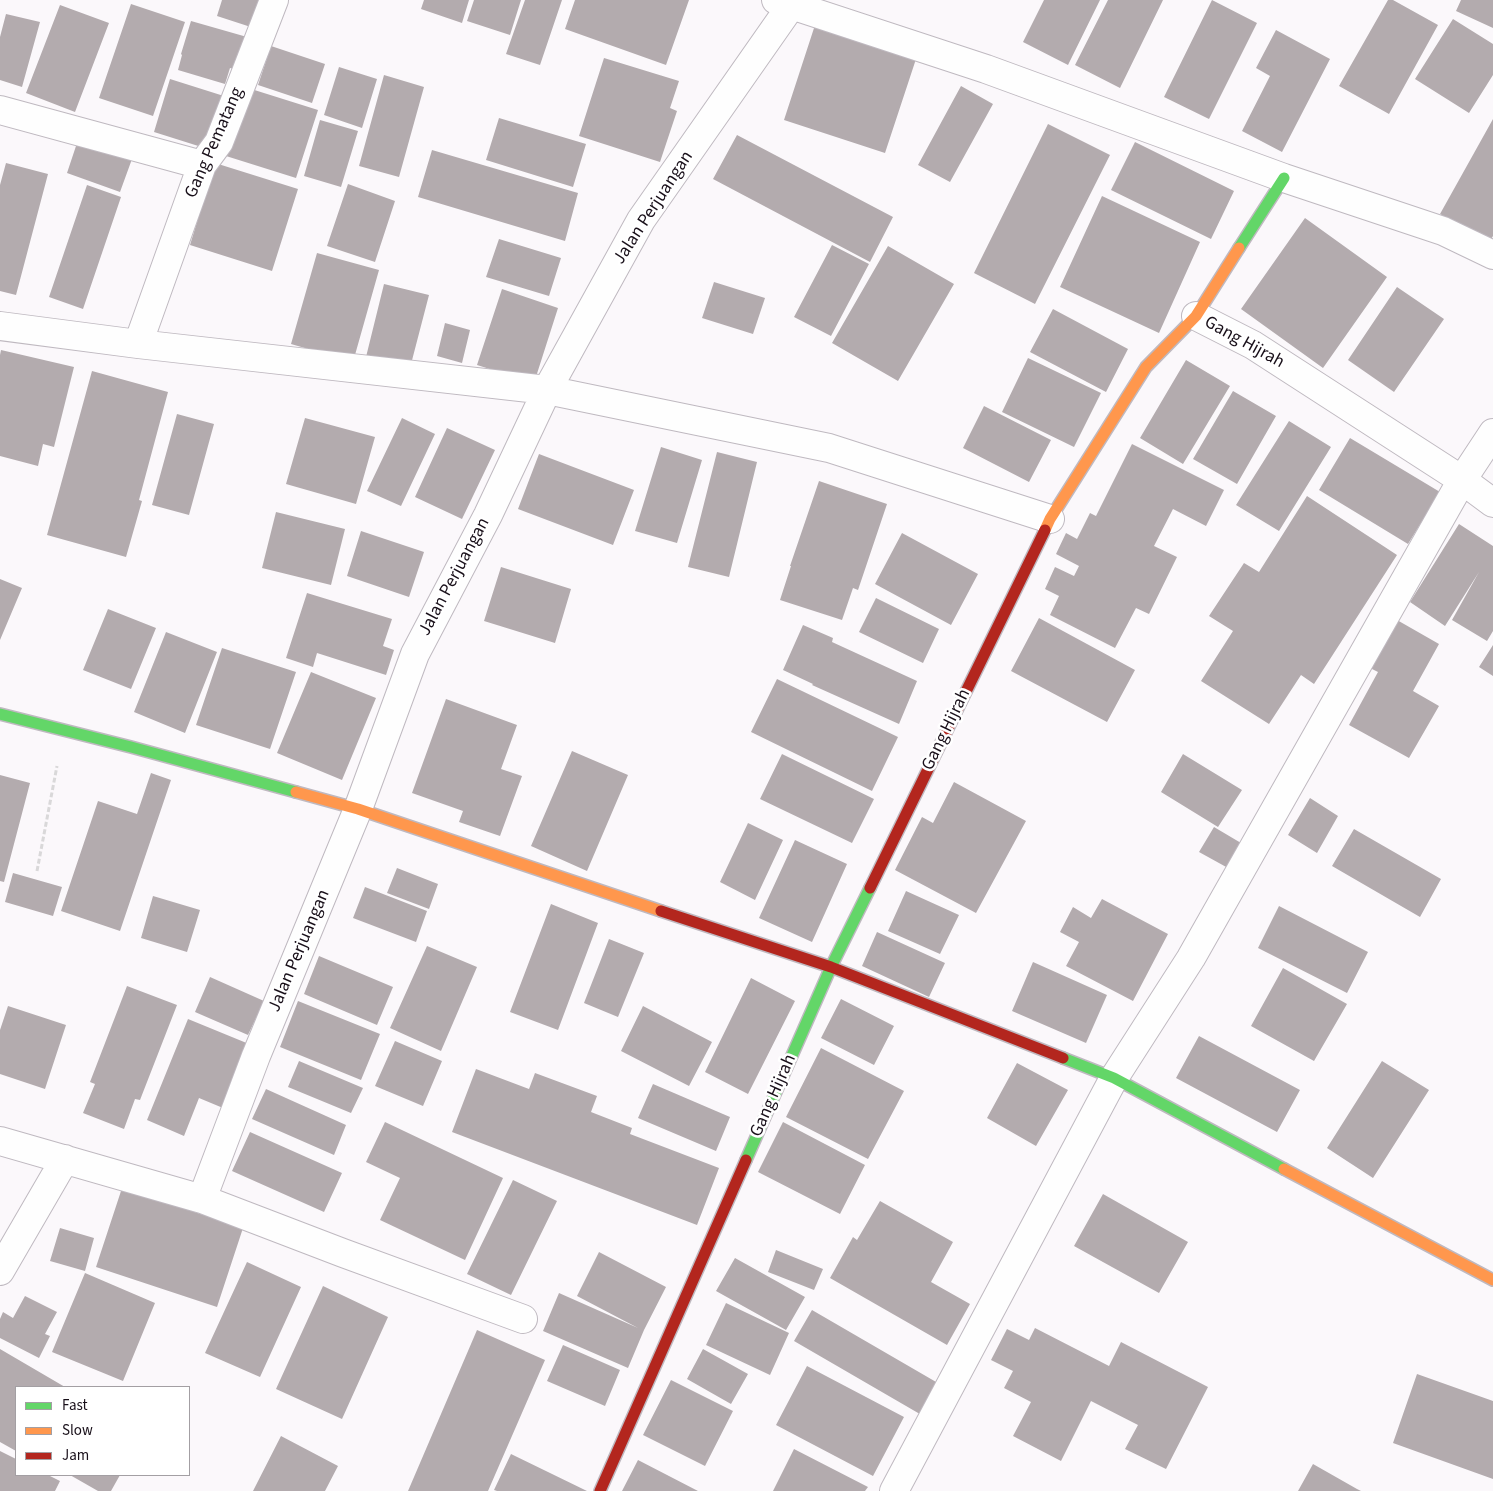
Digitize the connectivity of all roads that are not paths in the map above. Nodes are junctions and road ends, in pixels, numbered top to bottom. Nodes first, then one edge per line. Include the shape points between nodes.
1 (274, 0) edge
2 (788, 2) edge
3 (0, 110) edge
4 (202, 165) junction
5 (1284, 178) junction
6 (1493, 254) edge
7 (1196, 316) junction
8 (0, 326) edge
9 (138, 344) junction
10 (547, 390) junction
11 (1493, 433) edge
12 (1462, 480) junction
13 (1493, 503) edge
14 (1050, 519) junction
15 (0, 714) edge
16 (358, 808) junction
17 (830, 966) junction
18 (1114, 1078) junction
19 (0, 1141) edge
20 (65, 1159) junction
21 (202, 1199) junction
22 (0, 1271) edge
23 (1493, 1280) edge
24 (523, 1319) dead end
25 (600, 1491) edge
26 (894, 1491) edge

1 - 4 street, Gang Pematang via 219,142
2 - 5 street via 986,69
2 - 10 street, Jalan Perjuangan via 641,220
3 - 4 street
4 - 9 street, Gang Pematang
5 - 6 street via 1443,231
5 - 7 street
7 - 12 street, Gang Hijrah via 1253,345
7 - 14 street, Gang Hijrah via 1146,367
8 - 9 street
9 - 10 street
10 - 14 street via 829,448
10 - 16 street, Jalan Perjuangan via 488,515 415,654
11 - 12 street
12 - 13 street, Gang Hijrah
12 - 18 street via 1192,958
14 - 17 street, Gang Hijrah
15 - 16 street
16 - 17 street
16 - 21 street, Jalan Perjuangan via 256,1056
17 - 18 street
17 - 25 street, Gang Hijrah
18 - 23 street
18 - 26 street
19 - 20 street
20 - 21 street
20 - 22 street
21 - 24 street

